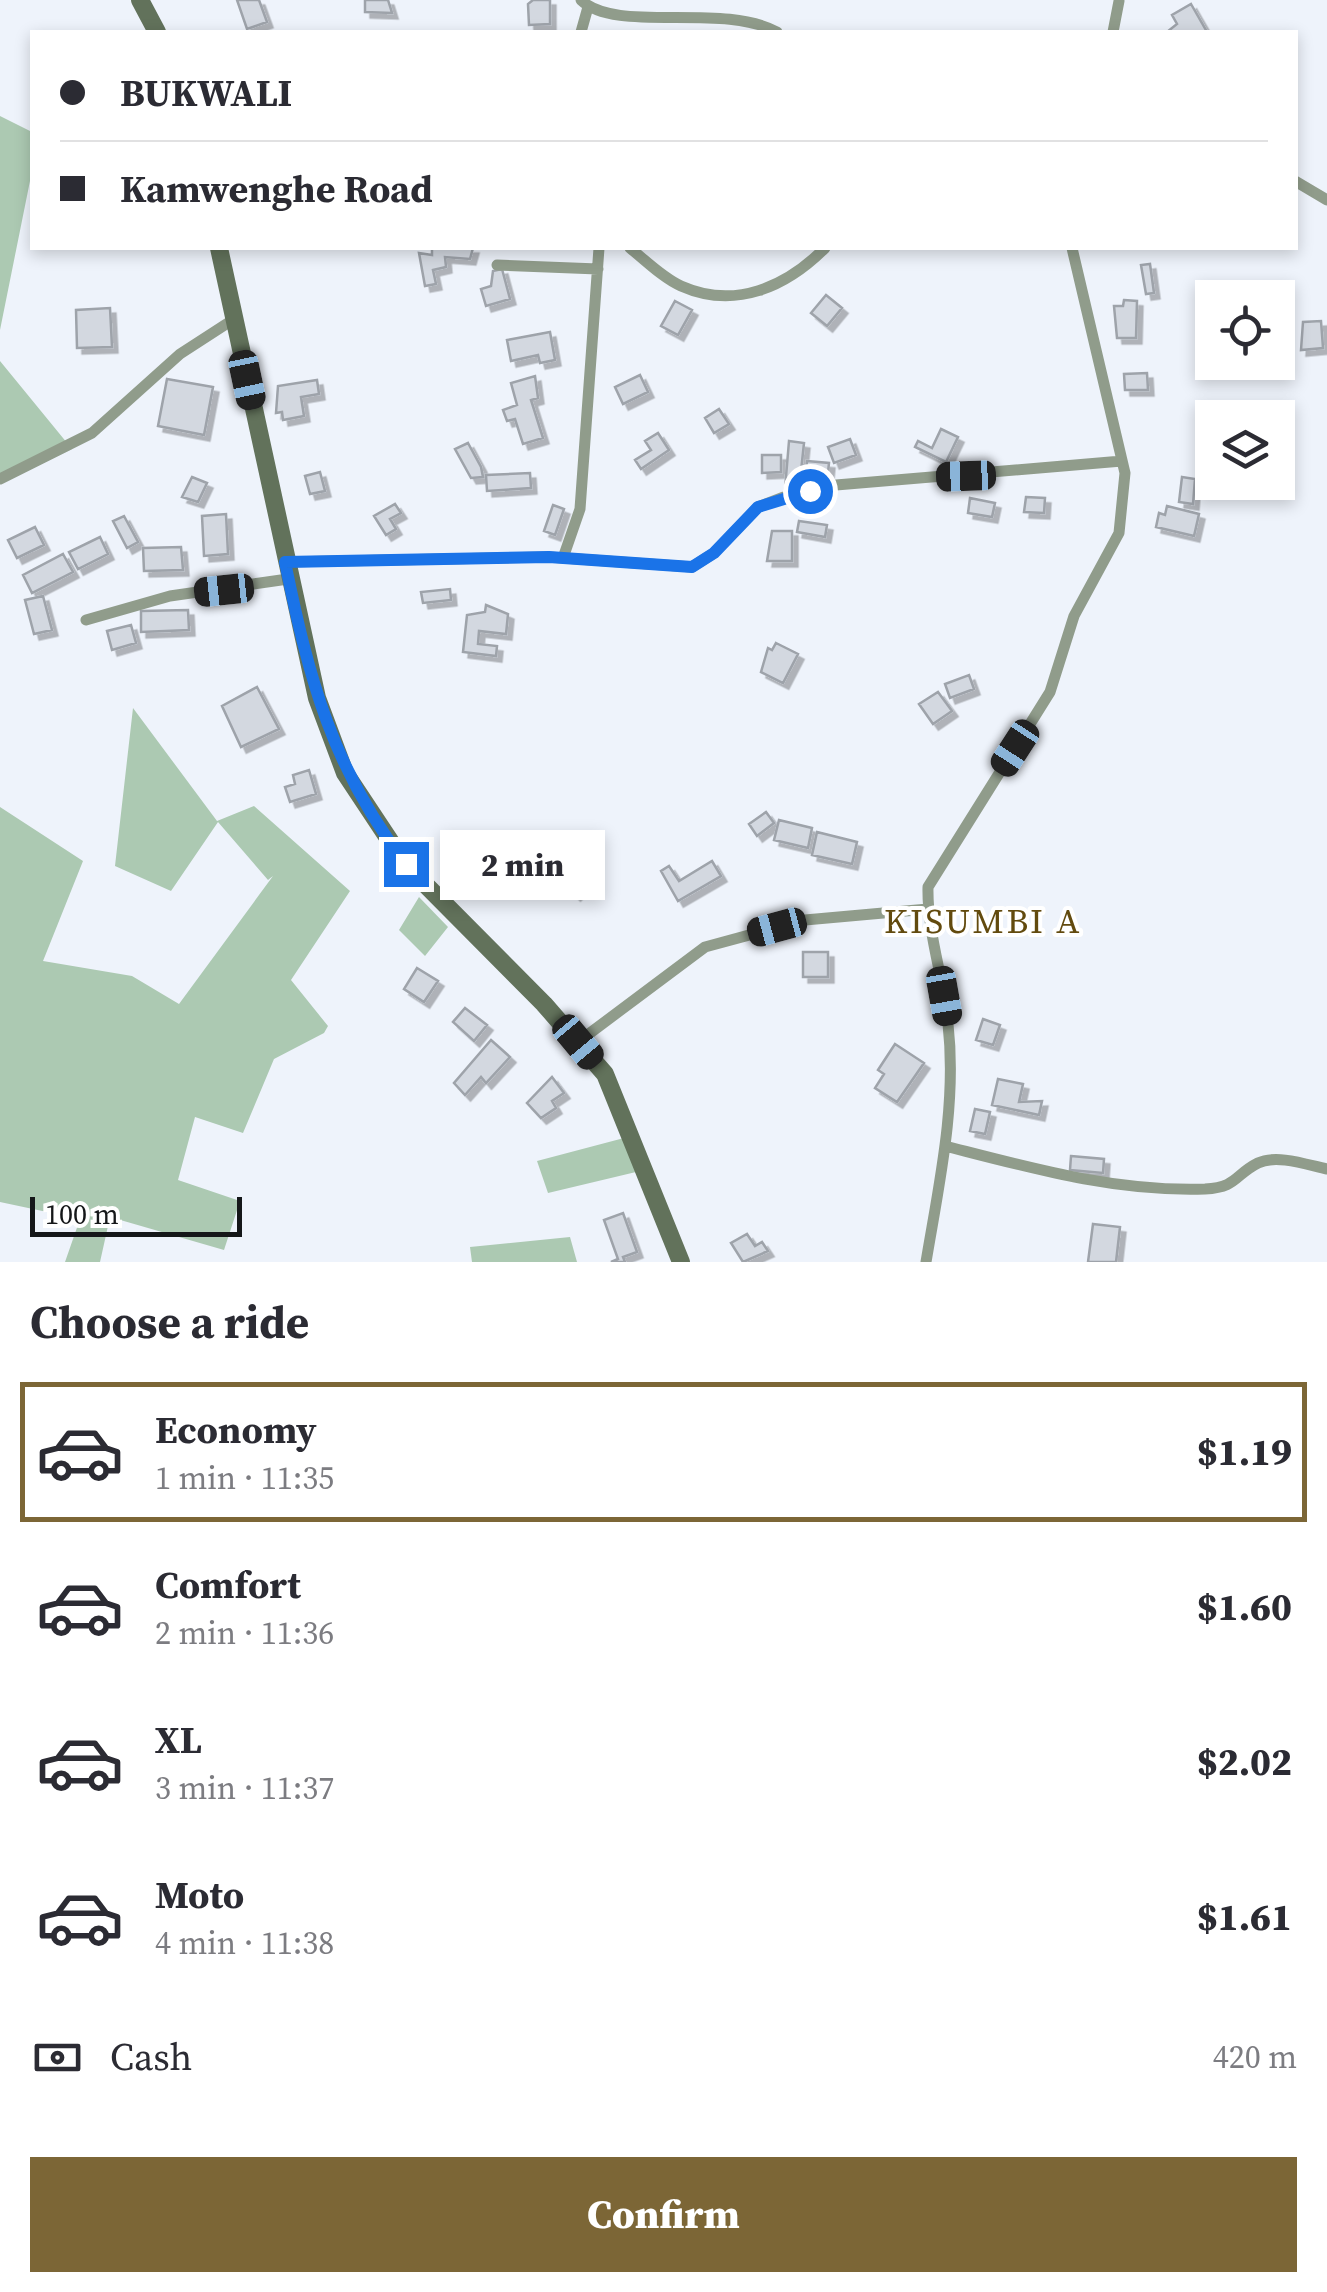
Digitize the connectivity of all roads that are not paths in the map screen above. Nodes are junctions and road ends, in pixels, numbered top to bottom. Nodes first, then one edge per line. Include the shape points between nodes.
1 (140, 0) edge
2 (1118, 0) edge
3 (584, 3) edge
4 (156, 30) edge
5 (582, 30) edge
6 (770, 30) edge
7 (1113, 30) edge
8 (1298, 184) edge
9 (1327, 200) edge
10 (219, 250) edge
11 (599, 250) edge
12 (633, 250) edge
13 (823, 250) edge
14 (1072, 250) edge
15 (497, 264) dead end
16 (598, 269) junction
17 (234, 319) junction
18 (1122, 461) junction
19 (0, 479) edge
20 (563, 558) junction
21 (287, 570) junction
22 (86, 620) dead end
23 (928, 909) junction
24 (578, 1042) junction
25 (945, 1146) junction
26 (1327, 1169) edge
27 (681, 1262) edge
28 (926, 1262) edge

1 - 4 main road
2 - 7 street
3 - 5 street
3 - 6 street via 608,15 728,17
8 - 9 street
10 - 17 main road
11 - 16 street
12 - 13 street via 678,285 744,295 802,271
14 - 18 street
15 - 16 street
16 - 20 street via 580,508
17 - 19 street via 180,354 92,432
17 - 21 main road
18 - 20 street via 836,485 784,496 758,507 692,567
18 - 23 street via 1118,533 1074,616 1050,692 935,870
20 - 21 street
21 - 22 street
21 - 24 main road via 317,698 345,773 379,830
23 - 24 street via 805,920 704,947
23 - 25 street via 948,1024
24 - 27 main road via 622,1108
25 - 26 street via 1092,1182 1159,1190 1224,1188 1270,1160
25 - 28 street

